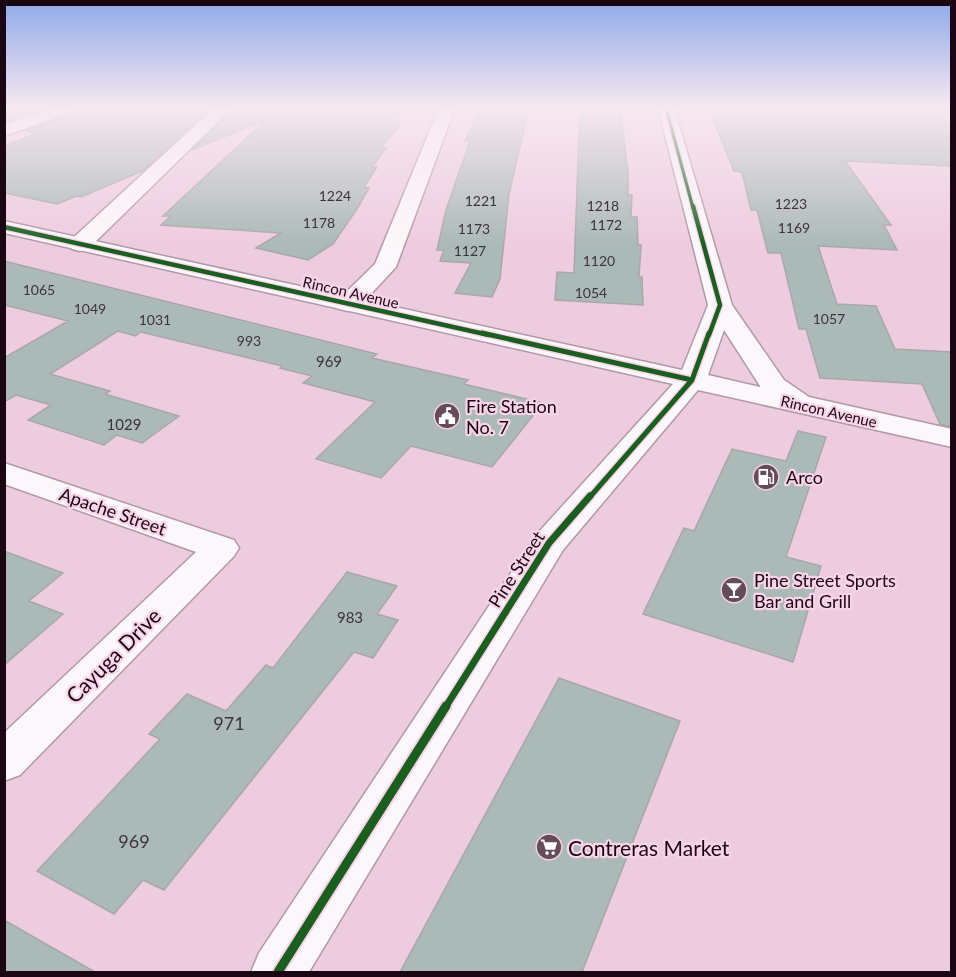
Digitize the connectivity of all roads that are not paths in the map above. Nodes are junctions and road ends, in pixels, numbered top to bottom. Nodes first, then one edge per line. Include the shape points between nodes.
1 (176, 154) edge
2 (429, 154) edge
3 (678, 154) edge
4 (4, 227) edge
5 (80, 244) junction
6 (348, 304) junction
7 (720, 305) junction
8 (692, 380) junction
9 (804, 406) junction
10 (951, 438) edge
11 (4, 473) edge
12 (221, 548) joint
13 (4, 762) edge
14 (278, 972) edge

1 - 5 street
2 - 6 street via 385,267
3 - 7 street
4 - 5 street, Rincon Avenue
5 - 6 street, Rincon Avenue
6 - 8 street, Rincon Avenue
7 - 8 street, Pine Street
7 - 9 street via 774,386
8 - 9 street, Rincon Avenue
8 - 14 street, Pine Street via 549,543
9 - 10 street, Rincon Avenue
11 - 12 street, Apache Street
12 - 13 street, Cayuga Drive

